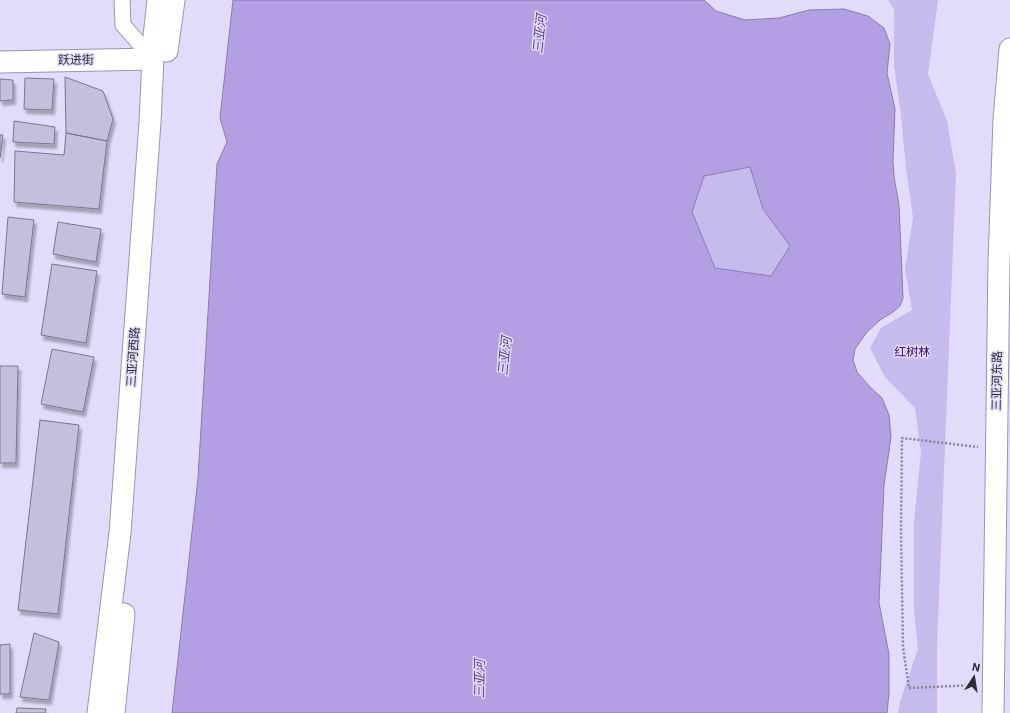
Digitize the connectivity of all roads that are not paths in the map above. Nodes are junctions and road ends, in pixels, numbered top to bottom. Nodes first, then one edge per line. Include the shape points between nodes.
1 (122, 0) edge
2 (158, 0) edge
3 (174, 0) edge
4 (1010, 49) edge
5 (153, 59) junction
6 (0, 62) edge
7 (98, 713) edge
8 (114, 713) edge
9 (992, 713) edge

1 - 5 street via 123,25
2 - 5 main road, 三亚河西路
3 - 8 main road, 三亚河西路 via 165,68 133,531
4 - 9 main road, 三亚河东路 via 1004,120 999,262
5 - 6 main road, 跃进街
5 - 7 main road, 三亚河西路 via 120,532

